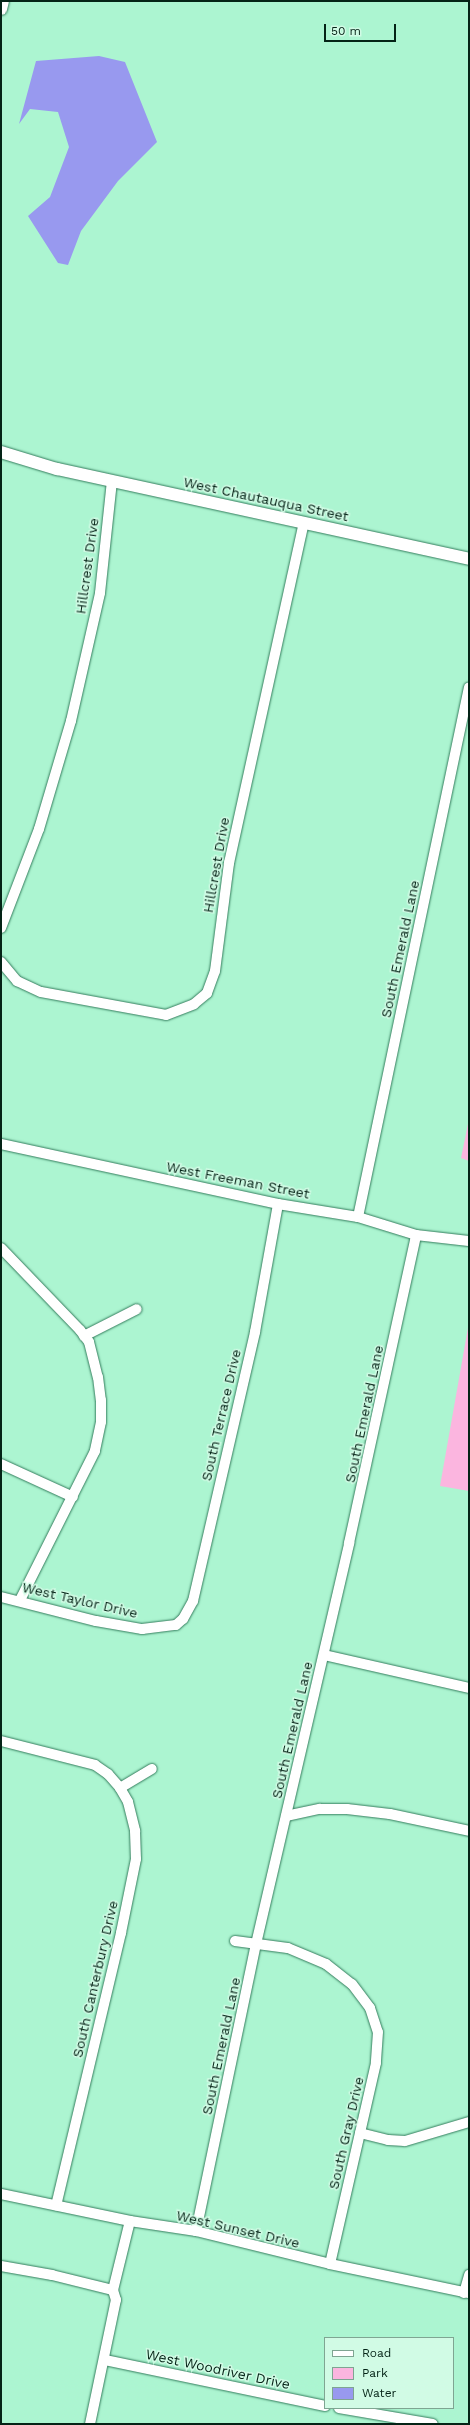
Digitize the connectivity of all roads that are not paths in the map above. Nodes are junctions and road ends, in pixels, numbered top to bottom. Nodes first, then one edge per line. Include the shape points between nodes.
1 (3, 1) edge
2 (1, 9) edge
3 (1, 452) edge
4 (1, 459) edge
5 (57, 469) junction
6 (112, 481) junction
7 (304, 523) junction
8 (469, 559) edge
9 (469, 687) edge
10 (1, 928) edge
11 (1, 962) edge
12 (1, 1144) edge
13 (278, 1204) junction
14 (358, 1217) junction
15 (416, 1235) junction
16 (469, 1241) edge
17 (1, 1248) edge
18 (137, 1309) dead end
19 (84, 1336) junction
20 (1, 1464) edge
21 (73, 1498) junction
22 (1, 1597) edge
23 (20, 1600) junction
24 (176, 1625) joint
25 (324, 1655) junction
26 (469, 1688) edge
27 (1, 1741) edge
28 (152, 1769) dead end
29 (120, 1788) junction
30 (286, 1816) junction
31 (469, 1831) edge
32 (235, 1940) dead end
33 (256, 1944) junction
34 (469, 2122) edge
35 (360, 2133) junction
36 (1, 2194) edge
37 (56, 2205) junction
38 (130, 2221) junction
39 (196, 2231) junction
40 (330, 2264) junction
41 (1, 2266) edge
42 (469, 2275) edge
43 (113, 2290) junction
44 (467, 2293) edge
45 (105, 2360) junction
46 (324, 2406) edge
47 (345, 2409) edge
48 (90, 2424) edge
49 (433, 2424) edge

1 - 2 street
3 - 5 street, West Chautauqua Street
4 - 5 street, West Chautauqua Street via 51,471
5 - 6 street, West Chautauqua Street
6 - 7 street, West Chautauqua Street
6 - 10 street, Hillcrest Drive via 100,593 71,720 39,829
7 - 8 street, West Chautauqua Street
7 - 11 street, Hillcrest Drive via 229,863 215,971 207,993 194,1004 166,1015 42,992 17,981
9 - 14 street, South Emerald Lane
12 - 13 street, West Freeman Street
13 - 14 street, West Freeman Street
13 - 24 street, South Terrace Drive via 255,1332 193,1601 183,1619
14 - 15 street, West Freeman Street
15 - 16 street, West Freeman Street
15 - 25 street, South Emerald Lane
17 - 19 street
18 - 19 street
19 - 21 street via 89,1342 98,1377 101,1422 96,1451
20 - 21 street
21 - 23 street
22 - 23 street, West Taylor Drive
23 - 24 street, West Taylor Drive via 96,1621 142,1629
25 - 26 street
25 - 30 street, South Emerald Lane
27 - 29 street, South Canterbury Drive via 100,1768
28 - 29 street
29 - 37 street, South Canterbury Drive via 132,1817 136,1859 79,2115
30 - 31 street via 320,1810 347,1809 390,1814
30 - 33 street, South Emerald Lane
32 - 33 street, South Gray Drive
33 - 35 street, South Gray Drive via 288,1948 326,1964 352,1984 370,2008 378,2032 376,2063
33 - 39 street, South Emerald Lane
34 - 35 street via 406,2141 388,2140
35 - 40 street, South Gray Drive
36 - 37 street, West Sunset Drive
37 - 38 street, West Sunset Drive
38 - 39 street, West Sunset Drive
38 - 43 street
39 - 40 street, West Sunset Drive
40 - 44 street, West Sunset Drive
41 - 43 street
42 - 44 street
43 - 45 street via 116,2300
45 - 46 street, West Woodriver Drive
45 - 48 street
47 - 49 street

